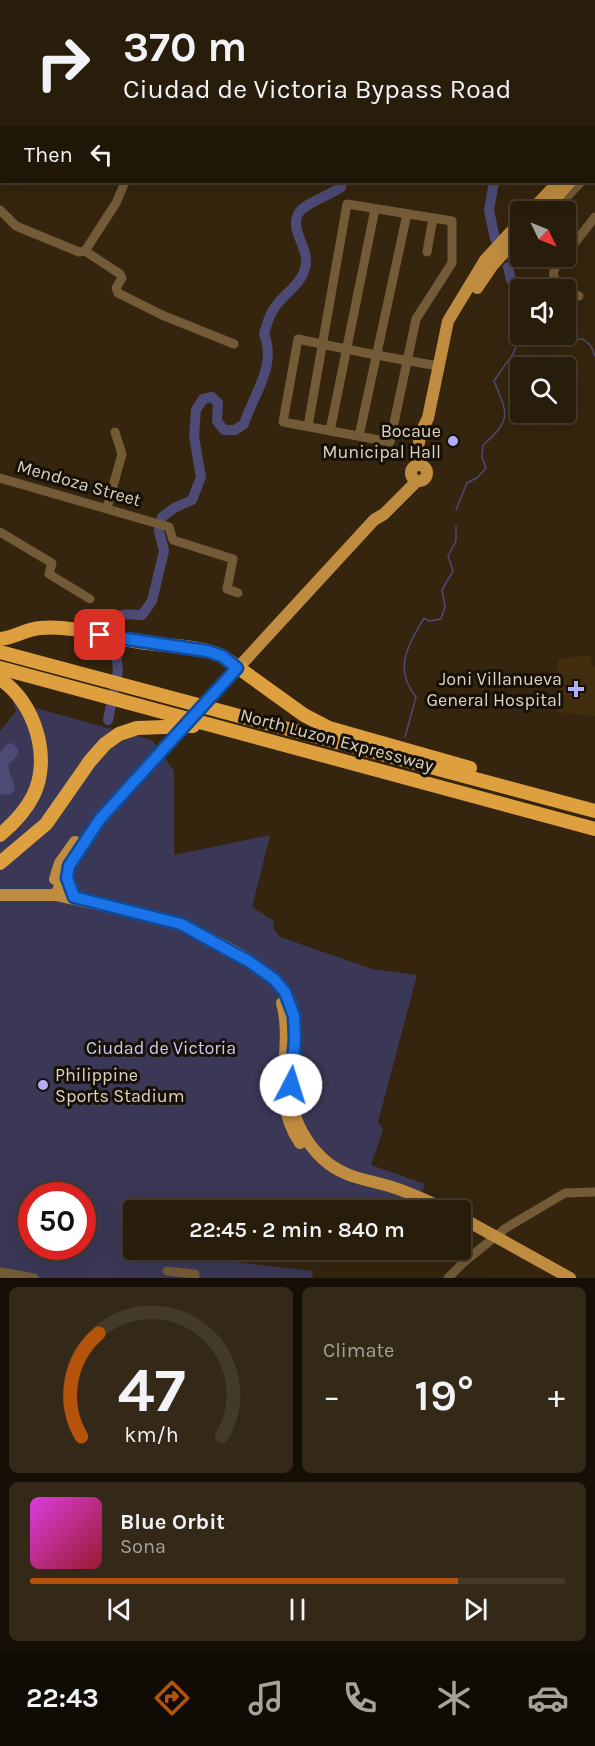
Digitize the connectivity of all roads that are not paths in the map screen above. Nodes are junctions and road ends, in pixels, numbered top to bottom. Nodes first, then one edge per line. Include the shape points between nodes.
1 (124, 183) edge
2 (557, 183) edge
3 (569, 183) edge
4 (580, 183) edge
5 (540, 201) edge
6 (553, 201) edge
7 (563, 201) edge
8 (375, 209) junction
9 (0, 210) edge
10 (407, 214) junction
11 (595, 217) edge
12 (434, 218) junction
13 (576, 240) edge
14 (510, 242) edge
15 (85, 251) junction
16 (427, 252) dead end
17 (576, 296) edge
18 (579, 297) dead end
19 (234, 344) dead end
20 (321, 344) junction
21 (347, 348) junction
22 (376, 354) junction
23 (407, 360) junction
24 (438, 366) junction
25 (308, 426) junction
26 (330, 431) junction
27 (116, 432) dead end
28 (359, 436) junction
29 (0, 478) edge
30 (107, 508) junction
31 (0, 532) edge
32 (238, 593) dead end
33 (90, 599) dead end
34 (0, 639) edge
35 (0, 652) edge
36 (0, 668) edge
37 (237, 668) junction
38 (0, 679) edge
39 (210, 725) junction
40 (524, 791) junction
41 (595, 811) edge
42 (595, 829) edge
43 (0, 835) edge
44 (0, 863) edge
45 (64, 865) junction
46 (36, 894) junction
47 (0, 895) edge
48 (53, 895) junction
49 (74, 897) junction
50 (595, 1192) edge
51 (419, 1200) edge
52 (471, 1223) edge
53 (496, 1236) junction
54 (167, 1271) dead end
55 (1, 1278) edge
56 (34, 1278) edge
57 (195, 1278) edge
58 (447, 1278) edge
59 (570, 1278) edge

1 - 15 street via 116,203
2 - 5 main road
3 - 6 main road
4 - 7 street
8 - 10 street
8 - 20 street via 347,204
8 - 21 street
9 - 15 street via 16,226
10 - 12 street
10 - 22 street
11 - 13 street
12 - 16 street
12 - 23 street via 452,221 452,262 416,319
14 - 24 main road via 488,263 445,340
15 - 19 street via 121,275 118,292
17 - 18 street
20 - 21 street
20 - 25 street
20 - 25 street via 298,339 284,422
21 - 22 street
21 - 26 street
22 - 23 street
22 - 28 street
23 - 24 street
23 - 28 street via 390,442
24 - 37 main road via 428,418 430,429 417,472 378,510 374,520
25 - 26 street
26 - 28 street
27 - 30 street via 122,454
29 - 30 street, Mendoza Street
30 - 32 street, Mendoza Street via 167,526 173,540 233,559 227,589
31 - 33 street via 52,563 49,574
34 - 37 highway via 37,628 55,628 207,651 222,656
35 - 40 highway, North Luzon Expressway
36 - 39 highway, North Luzon Expressway
37 - 40 highway via 329,729 493,775
37 - 45 main road, bridge via 100,819
38 - 43 highway via 26,707 35,728 41,765 34,795
39 - 42 highway, North Luzon Expressway
39 - 44 highway via 137,728 118,734 90,761 46,824
40 - 41 highway, North Luzon Expressway
45 - 46 main road
45 - 48 main road
45 - 49 main road
46 - 47 main road
46 - 48 main road
48 - 49 main road
49 - 51 main road via 165,921 248,965 277,993 290,1016 283,1086 290,1124 324,1169 343,1181
50 - 53 street via 565,1193
52 - 53 main road
53 - 58 street
53 - 59 main road
54 - 57 street via 195,1274
55 - 56 street via 2,1272

